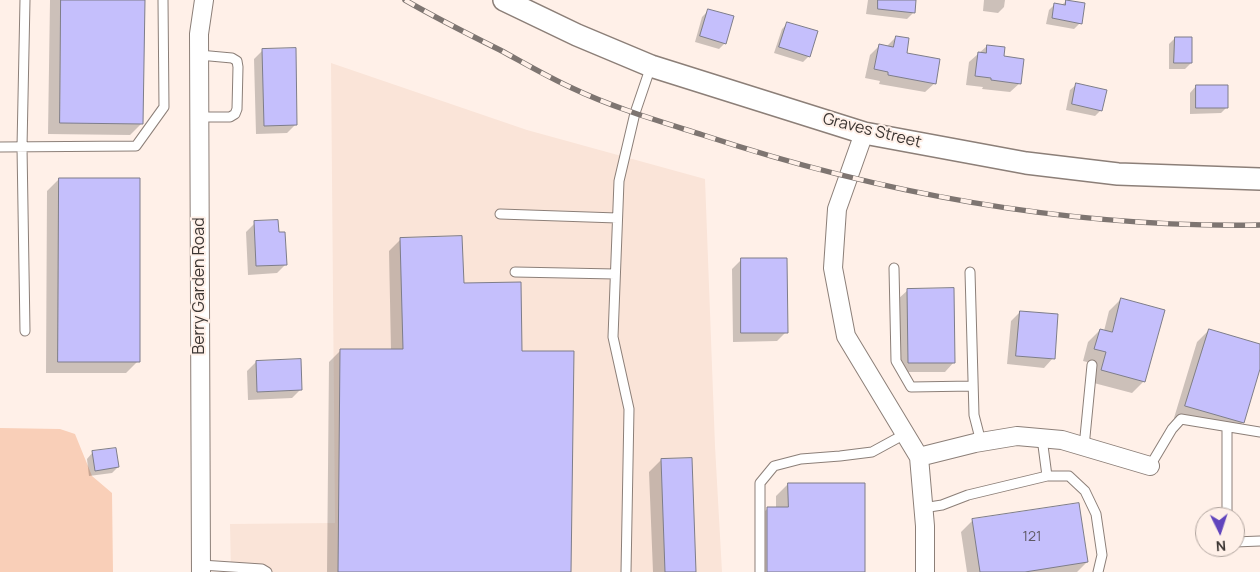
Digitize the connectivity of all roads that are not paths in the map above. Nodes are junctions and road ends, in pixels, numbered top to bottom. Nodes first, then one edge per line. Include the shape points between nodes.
1 (25, 0) edge
2 (163, 0) edge
3 (204, 0) edge
4 (504, 0) edge
5 (199, 56) junction
6 (651, 66) junction
7 (199, 117) junction
8 (864, 133) junction
9 (0, 147) edge
10 (22, 147) junction
11 (1260, 179) edge
12 (500, 214) dead end
13 (618, 218) junction
14 (894, 268) dead end
15 (515, 272) dead end
16 (970, 272) dead end
17 (616, 274) junction
18 (25, 331) dead end
19 (1092, 365) dead end
20 (973, 386) junction
21 (1227, 427) junction
22 (1260, 432) edge
23 (905, 434) junction
24 (1042, 438) junction
25 (981, 442) junction
26 (1084, 446) junction
27 (920, 458) junction
28 (1150, 466) joint
29 (1047, 476) junction
30 (1227, 507) edge
31 (923, 508) junction
32 (1260, 541) edge
33 (1245, 542) edge
34 (201, 569) edge
35 (267, 572) edge
36 (626, 572) edge
37 (760, 572) edge
38 (926, 572) edge
39 (1098, 572) edge

1 - 10 lane
2 - 10 lane via 164,107 136,146
3 - 5 street, Berry Garden Road
4 - 6 street, Graves Street
5 - 7 street, Berry Garden Road
5 - 7 lane via 232,58 238,67 235,114
6 - 8 street, Graves Street
6 - 13 lane via 635,113 619,181
7 - 34 street, Berry Garden Road
8 - 11 street, Graves Street via 1035,164 1118,174
8 - 23 street via 837,209 833,268 846,336
9 - 10 lane
10 - 18 lane
12 - 13 lane
13 - 17 lane
14 - 20 lane via 896,361 911,387
15 - 17 lane
16 - 20 lane
17 - 36 lane via 614,343 630,409
19 - 26 lane
20 - 25 lane via 974,415
21 - 22 lane
21 - 28 lane via 1181,419
21 - 30 lane
23 - 27 street
23 - 37 lane via 872,452 801,459 774,466 760,483
24 - 25 street via 1017,436
24 - 26 street
24 - 29 lane
25 - 27 street
26 - 28 street
27 - 31 street
29 - 31 lane
29 - 39 lane via 1069,476 1085,491 1096,514 1102,555
31 - 38 street
32 - 33 lane
34 - 35 lane via 253,568

